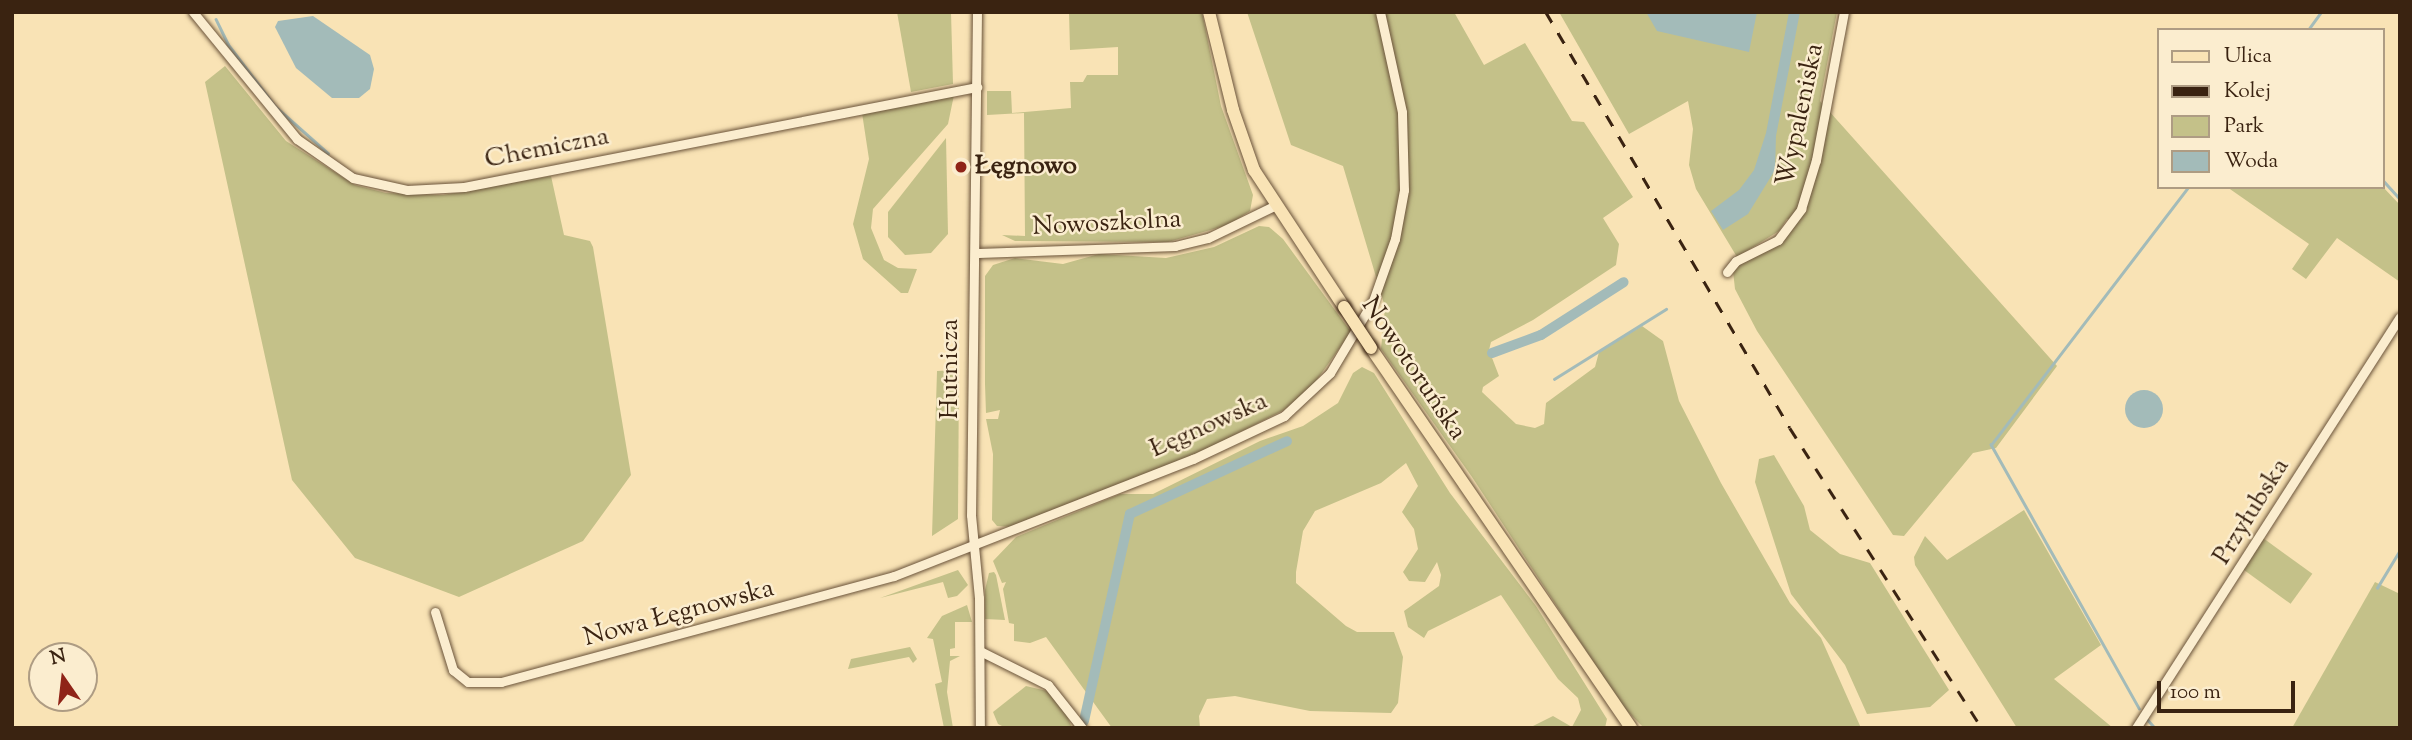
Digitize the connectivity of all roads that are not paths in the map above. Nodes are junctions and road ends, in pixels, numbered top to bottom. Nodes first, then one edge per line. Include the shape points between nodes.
1 (192, 12) edge
2 (977, 12) edge
3 (1209, 12) edge
4 (1380, 12) edge
5 (1843, 12) edge
6 (977, 87) junction
7 (1274, 206) junction
8 (978, 253) junction
9 (1727, 272) dead end
10 (2400, 317) edge
11 (974, 546) junction
12 (435, 612) dead end
13 (980, 651) junction
14 (980, 728) edge
15 (1082, 728) edge
16 (1631, 728) edge
17 (2136, 728) edge

1 - 6 street, Chemiczna via 269,110 315,154 353,177 408,190 464,187
2 - 6 street, Hutnicza
3 - 7 main road, Nowotoruńska via 1233,110 1254,170
4 - 11 street, Łęgnowska via 1402,113 1404,191 1395,239 1373,301 1330,373 1300,404 1263,428
5 - 9 street, Wypaleniska via 1816,160 1801,209 1778,240 1736,261
6 - 8 street, Hutnicza
7 - 8 street, Nowoszkolna via 1217,234 1175,246
7 - 16 main road, Nowotoruńska, bridge
8 - 11 street, Hutnicza via 973,277
10 - 17 street, Przyłubska
11 - 12 street, Nowa Łęgnowska via 867,584 500,682 468,682 453,670
11 - 13 street, Hutnicza
13 - 14 street, Hutnicza
13 - 15 street via 1048,685

